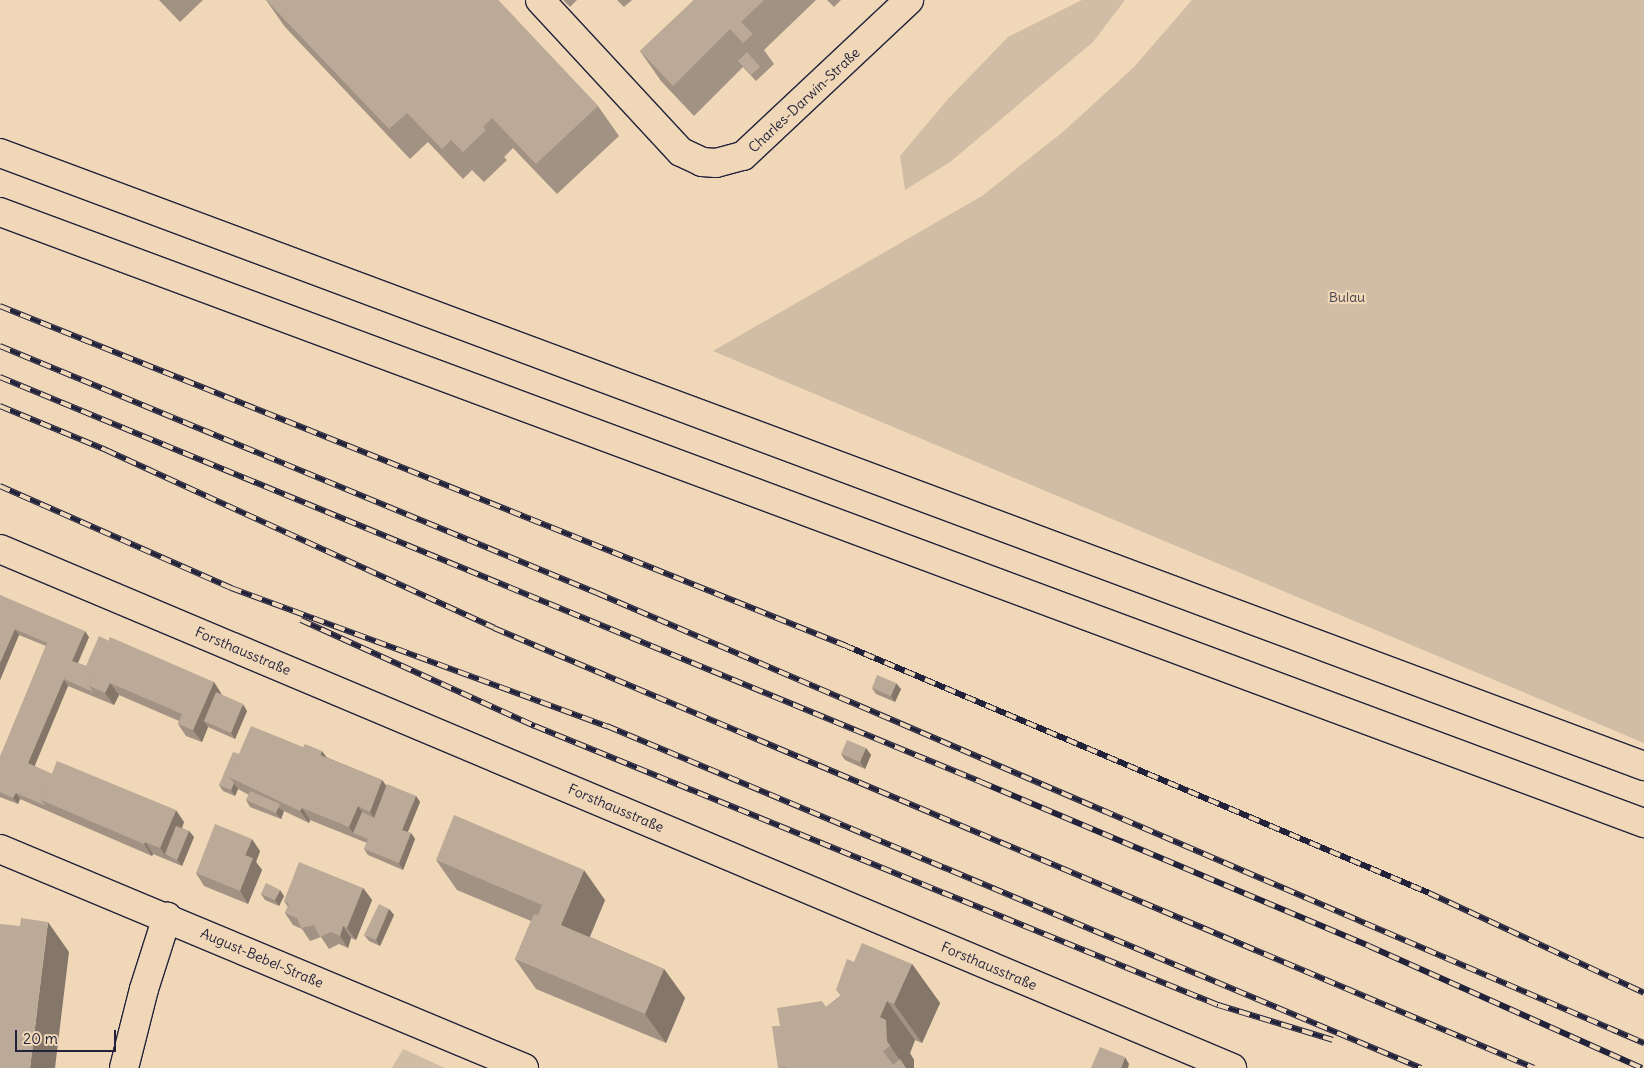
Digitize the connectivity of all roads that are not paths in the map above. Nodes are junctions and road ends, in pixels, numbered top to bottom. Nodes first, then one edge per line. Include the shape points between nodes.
1 (540, 0) edge
2 (909, 0) edge
3 (0, 153) edge
4 (0, 212) edge
5 (0, 549) edge
6 (1644, 766) edge
7 (1644, 823) edge
8 (0, 849) edge
9 (167, 918) junction
10 (124, 1068) edge
11 (524, 1068) edge
12 (1232, 1068) edge

1 - 2 main road, Charles-Darwin-Straße via 681,152 702,162 716,163 744,156
3 - 6 main road
4 - 7 main road
5 - 12 main road, Forsthausstraße
8 - 9 main road, August-Bebel-Straße
9 - 10 main road via 144,989
9 - 11 main road, August-Bebel-Straße

